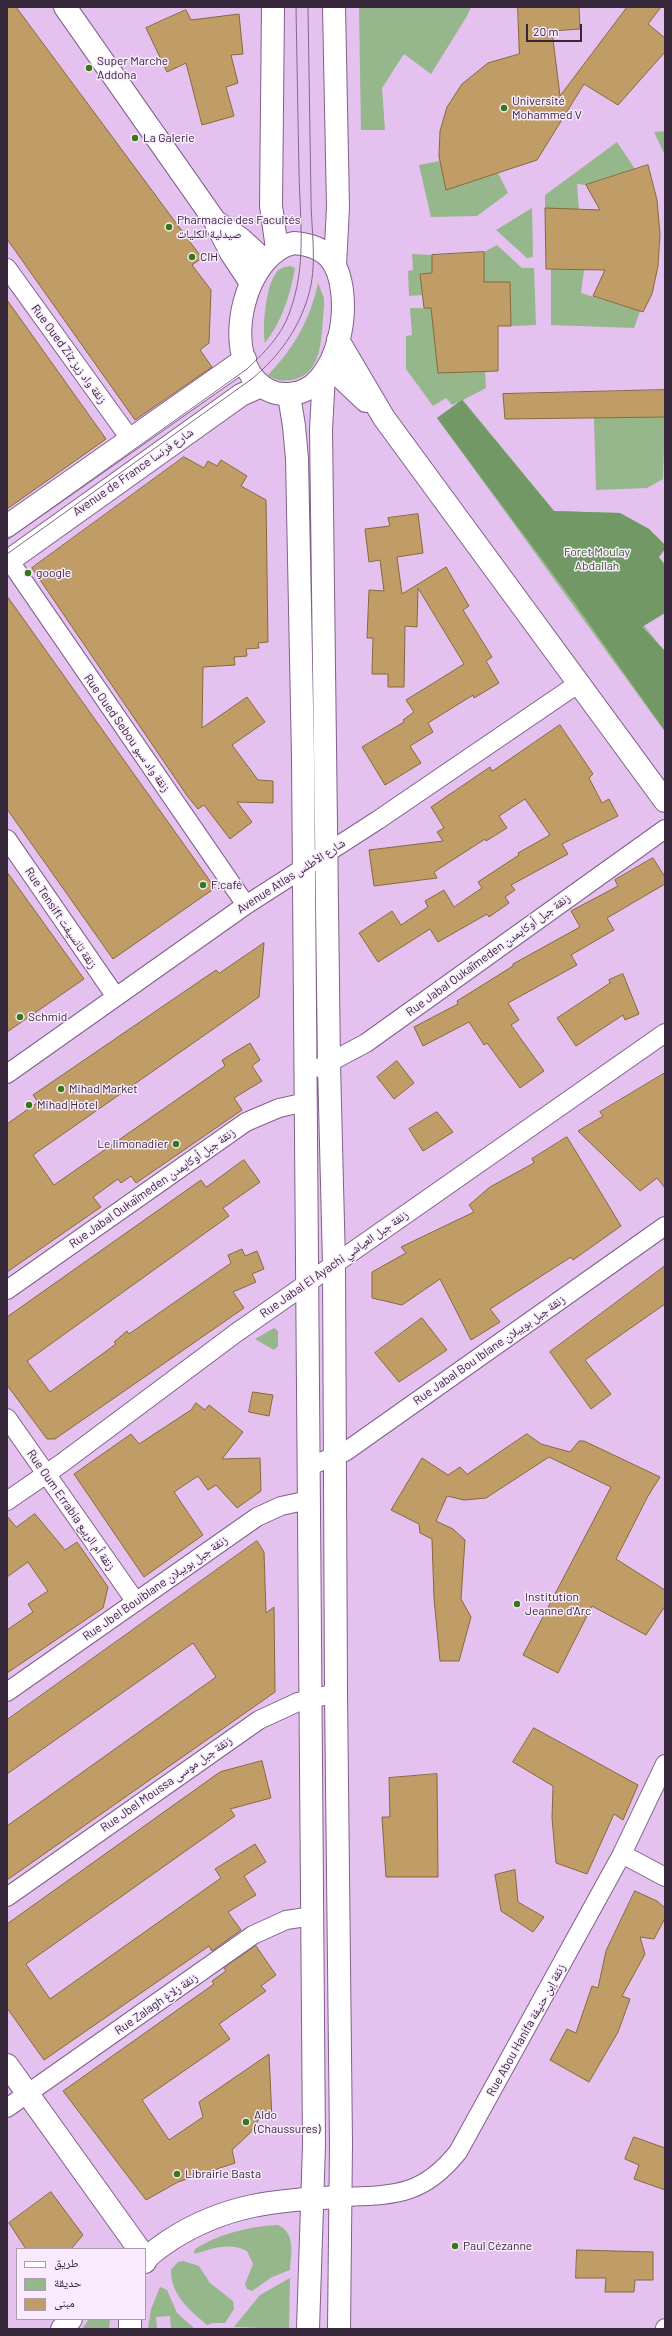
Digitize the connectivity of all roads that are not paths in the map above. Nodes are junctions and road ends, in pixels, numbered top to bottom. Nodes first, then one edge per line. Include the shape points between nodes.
1 (65, 7) edge
2 (273, 7) edge
3 (334, 7) edge
4 (215, 221) junction
5 (271, 255) junction
6 (335, 266) junction
7 (7, 268) edge
8 (251, 282) junction
9 (338, 340) junction
10 (245, 359) junction
11 (327, 371) junction
12 (261, 386) junction
13 (289, 395) junction
14 (384, 418) junction
15 (131, 440) junction
16 (7, 526) edge
17 (8, 561) edge
18 (579, 683) junction
19 (665, 801) edge
20 (665, 828) edge
21 (7, 839) edge
22 (325, 853) junction
23 (304, 866) junction
24 (246, 905) junction
25 (116, 997) junction
26 (665, 1034) edge
27 (328, 1064) junction
28 (306, 1073) junction
29 (7, 1074) edge
30 (306, 1102) junction
31 (665, 1226) edge
32 (334, 1264) junction
33 (307, 1285) junction
34 (7, 1290) edge
35 (7, 1418) edge
36 (335, 1457) junction
37 (310, 1466) junction
38 (46, 1473) junction
39 (309, 1500) junction
40 (7, 1501) edge
41 (136, 1602) junction
42 (7, 1692) edge
43 (336, 1693) junction
44 (311, 1698) junction
45 (665, 1764) edge
46 (622, 1854) junction
47 (665, 1877) edge
48 (338, 1884) junction
49 (312, 1885) junction
50 (7, 1897) edge
51 (313, 1916) junction
52 (7, 2065) edge
53 (27, 2094) junction
54 (7, 2108) edge
55 (340, 2197) junction
56 (312, 2198) junction
57 (137, 2248) edge
58 (146, 2257) edge
59 (69, 2320) edge
60 (62, 2329) edge
61 (308, 2329) edge
62 (339, 2329) edge

1 - 4 main road
2 - 5 main road
3 - 6 main road via 338,194
4 - 5 main road
4 - 8 main road via 231,253
5 - 6 main road via 294,244 308,245 322,251
5 - 8 main road
6 - 9 main road via 341,295
7 - 15 street, Rue Oued Ziz زنقة واد زيز
8 - 10 main road via 242,311 241,328
9 - 11 main road
9 - 14 main road
10 - 12 main road via 250,373
10 - 15 main road
11 - 13 main road via 305,391
11 - 14 main road
11 - 22 main road via 321,429
12 - 13 main road via 274,393
12 - 17 main road, Avenue de France شارع فرنسا via 241,395
13 - 23 main road via 296,442 300,560
14 - 18 main road
15 - 16 main road
17 - 24 street, Rue Oued Sebou زنقة واد سبو
18 - 19 main road
18 - 22 street, Avenue Atlas شارع الأطلس via 378,820
20 - 27 street, Rue Jabal Oukaïmeden زنقة جبل أوكايمدن via 366,1043
21 - 25 street, Rue Tensift زنقة تانسيفت
22 - 23 street, Avenue Atlas شارع الأطلس
22 - 27 main road
23 - 24 street, Avenue Atlas شارع الأطلس
23 - 28 main road
24 - 25 street, Avenue Atlas شارع الأطلس
25 - 29 street, Avenue Atlas شارع الأطلس
26 - 32 street, Rue Jabal El Ayachi زنقة جبل العياشي
27 - 28 street, Rue Jabal Oukaïmeden زنقة جبل أوكايمدن
27 - 32 main road
28 - 30 main road
30 - 33 main road
30 - 34 street, Rue Jabal Oukaïmeden زنقة جبل أوكايمدن via 279,1108 246,1122
31 - 36 street, Rue Jabal Bou Iblane زنقة جبل بويبلان
32 - 33 street, Rue Jabal El Ayachi زنقة جبل العياشي
32 - 36 main road
33 - 37 main road
33 - 38 street, Rue Jabal El Ayachi زنقة جبل العياشي via 236,1333
35 - 38 street, Rue Oum Errabia زنقة أم الربيع
36 - 37 street, Rue Jabal Bou Iblane زنقة جبل بويبلان
36 - 43 main road
37 - 39 main road
38 - 40 street, Rue Jabal El Ayachi زنقة جبل العياشي
38 - 41 street, Rue Oum Errabia زنقة أم الربيع
39 - 41 street, Rue Jbel Bouiblane زنقة جبل بويبلان via 281,1506 257,1517
39 - 44 main road
41 - 42 street, Rue Jbel Bouiblane زنقة جبل بويبلان
43 - 44 street, Rue Jbel Moussa زنقة جبل موسى
43 - 48 main road
44 - 49 main road
44 - 50 street, Rue Jbel Moussa زنقة جبل موسى via 271,1714 238,1734
45 - 46 street, Rue Abou Hanifa زنقة اٍبن حنيفة
46 - 47 street
46 - 55 street, Rue Abou Hanifa زنقة اٍبن حنيفة via 470,2131 448,2164 423,2184 405,2192
48 - 49 main road
48 - 55 main road
49 - 51 main road
51 - 53 street, Rue Zalagh زنقة زلاغ via 286,1920 253,1936
51 - 56 main road
52 - 53 main road
53 - 54 street, Rue Zalagh زنقة زلاغ
53 - 57 main road
55 - 56 main road, Rue Abou Hanifa زنقة اٍبن حنيفة
55 - 62 main road
56 - 58 main road, Rue Abou Hanifa زنقة اٍبن حنيفة via 281,2200 232,2210 186,2230
56 - 61 main road
59 - 60 main road

